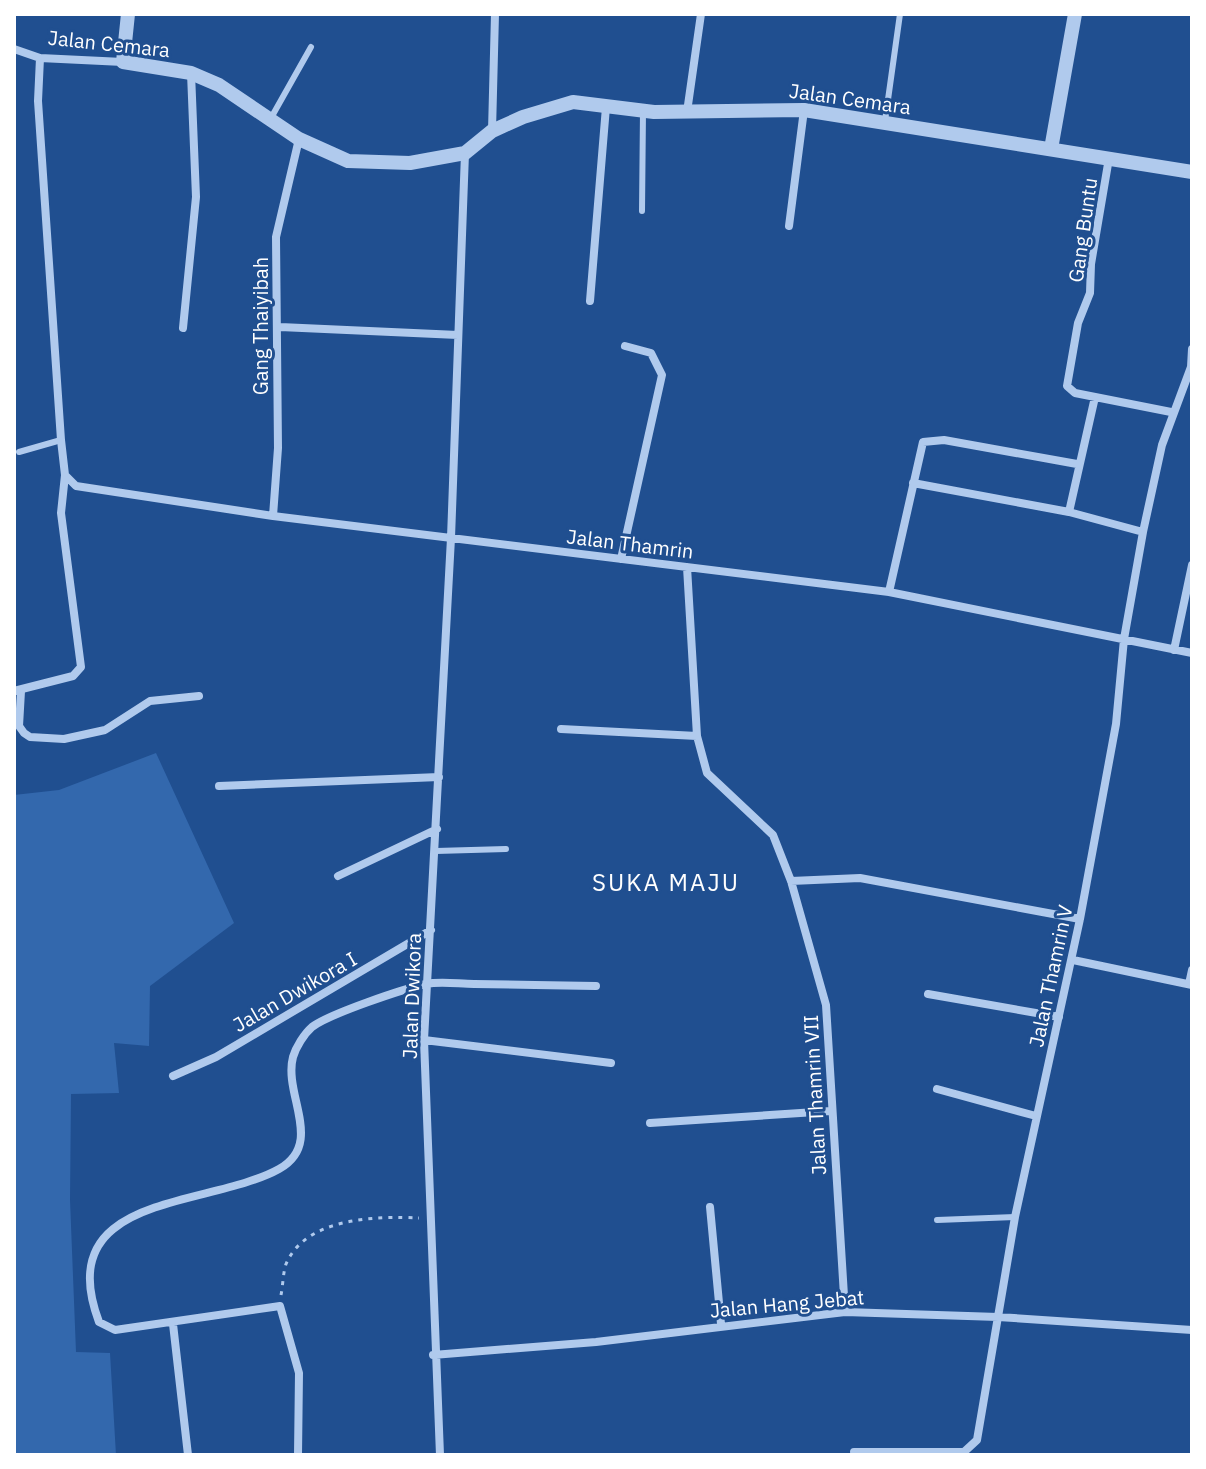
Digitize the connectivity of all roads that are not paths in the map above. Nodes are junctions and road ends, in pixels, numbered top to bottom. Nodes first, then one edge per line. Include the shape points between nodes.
1 (128, 14) edge
2 (495, 14) edge
3 (701, 14) edge
4 (900, 14) edge
5 (1075, 14) edge
6 (311, 47) dead end
7 (14, 49) edge
8 (40, 58) junction
9 (123, 62) junction
10 (191, 73) junction
11 (606, 107) junction
12 (804, 110) junction
13 (643, 111) junction
14 (687, 112) junction
15 (271, 118) junction
16 (884, 124) junction
17 (492, 131) junction
18 (299, 139) junction
19 (1051, 149) junction
20 (465, 153) junction
21 (1109, 158) junction
22 (1192, 172) edge
23 (642, 211) dead end
24 (789, 226) dead end
25 (590, 301) dead end
26 (280, 327) junction
27 (183, 328) dead end
28 (458, 335) junction
29 (625, 346) dead end
30 (1192, 349) edge
31 (1095, 397) junction
32 (1171, 412) junction
33 (61, 440) junction
34 (19, 452) dead end
35 (1077, 464) junction
36 (65, 475) junction
37 (913, 483) junction
38 (1069, 512) junction
39 (273, 516) junction
40 (1143, 532) junction
41 (451, 538) junction
42 (621, 559) junction
43 (1192, 565) edge
44 (687, 567) junction
45 (889, 592) junction
46 (1124, 639) junction
47 (1174, 650) junction
48 (1192, 653) edge
49 (18, 691) edge
50 (199, 696) dead end
51 (561, 729) dead end
52 (697, 736) junction
53 (439, 777) junction
54 (219, 786) dead end
55 (437, 829) junction
56 (506, 849) dead end
57 (436, 851) junction
58 (338, 876) dead end
59 (791, 881) junction
60 (1080, 919) junction
61 (431, 930) junction
62 (1073, 960) junction
63 (1192, 970) edge
64 (427, 984) junction
65 (1191, 985) edge
66 (596, 986) dead end
67 (928, 994) dead end
68 (1059, 1017) junction
69 (424, 1040) junction
70 (611, 1063) dead end
71 (173, 1076) dead end
72 (937, 1089) dead end
73 (831, 1111) junction
74 (1036, 1116) junction
75 (650, 1123) dead end
76 (710, 1207) dead end
77 (1015, 1217) junction
78 (937, 1220) dead end
79 (845, 1312) junction
80 (998, 1317) junction
81 (173, 1324) junction
82 (721, 1324) junction
83 (1192, 1330) edge
84 (433, 1355) junction
85 (854, 1452) dead end
86 (188, 1455) edge
87 (298, 1455) edge
88 (440, 1455) edge

1 - 9 street
2 - 17 street
3 - 14 street
4 - 16 lane
5 - 19 street
6 - 15 lane
7 - 8 street, Jalan Cemara
8 - 9 street, Jalan Cemara
8 - 33 street via 38,101
9 - 10 street, Jalan Cemara
10 - 15 street, Jalan Cemara
10 - 27 street via 196,197
11 - 13 street, Jalan Cemara
11 - 17 street, Jalan Cemara via 573,102 549,107
11 - 25 street
12 - 14 street, Jalan Cemara
12 - 16 street, Jalan Cemara
12 - 24 street
13 - 14 street, Jalan Cemara
13 - 23 lane
15 - 18 street, Jalan Cemara
16 - 19 street, Jalan Cemara
17 - 20 street, Jalan Cemara
18 - 20 street, Jalan Cemara via 348,161 410,163
18 - 26 street, Gang Thaiyibah via 276,237
19 - 21 street, Jalan Cemara
20 - 28 street
21 - 22 street, Jalan Cemara
21 - 31 street, Gang Buntu via 1090,293 1078,323 1067,386
26 - 28 street
26 - 39 street, Gang Thaiyibah
28 - 41 street
29 - 42 street via 651,353 662,375
30 - 32 street, Jalan Thamrin V via 1191,367
31 - 32 street, Gang Buntu
31 - 35 street
32 - 40 street, Jalan Thamrin V
33 - 34 lane
33 - 36 street
35 - 37 street via 933,439 923,442
35 - 38 street
36 - 39 street, Jalan Thamrin via 76,486
36 - 49 street via 61,513 81,667 73,676
37 - 38 street
37 - 45 street
38 - 40 street
39 - 41 street, Jalan Thamrin
40 - 46 street, Jalan Thamrin V
41 - 42 street, Jalan Thamrin
41 - 53 street, Jalan Dwikora
42 - 44 street, Jalan Thamrin
43 - 47 street
44 - 45 street, Jalan Thamrin
44 - 52 street, Jalan Thamrin VII
45 - 46 street, Jalan Thamrin
46 - 47 street, Jalan Thamrin
46 - 60 street, Jalan Thamrin V via 1116,724
47 - 48 street, Jalan Thamrin
49 - 50 street via 24,733 64,739 105,730 150,701
51 - 52 street
52 - 59 street, Jalan Thamrin VII via 707,773 773,835
53 - 54 street
53 - 55 street, Jalan Dwikora
55 - 57 street, Jalan Dwikora
55 - 58 street
56 - 57 lane
57 - 61 street, Jalan Dwikora
59 - 60 street via 860,878
59 - 73 street, Jalan Thamrin VII via 826,1005
60 - 62 street, Jalan Thamrin V
61 - 64 street, Jalan Dwikora
61 - 71 street, Jalan Dwikora I via 216,1057
62 - 65 street
62 - 68 street, Jalan Thamrin V
63 - 65 street
64 - 66 street
64 - 69 street, Jalan Dwikora
64 - 81 street via 330,1018 303,1036 291,1076 302,1127 294,1158 278,1170 217,1191 141,1210 113,1228 93,1257 88,1293 99,1322 115,1330
67 - 68 street
68 - 74 street, Jalan Thamrin V
69 - 70 street
69 - 84 street, Jalan Dwikora
72 - 74 street
73 - 75 street
73 - 79 street, Jalan Thamrin VII
74 - 77 street, Jalan Thamrin V
76 - 82 street
77 - 78 lane
77 - 80 street, Jalan Thamrin V
79 - 80 street, Jalan Hang Jebat
79 - 82 street, Jalan Hang Jebat
80 - 83 street, Jalan Hang Jebat
80 - 85 street, Jalan Thamrin V via 977,1440 970,1450
81 - 86 street
81 - 87 street via 280,1306 299,1373
82 - 84 street, Jalan Hang Jebat via 596,1342
84 - 88 street, Jalan Dwikora

